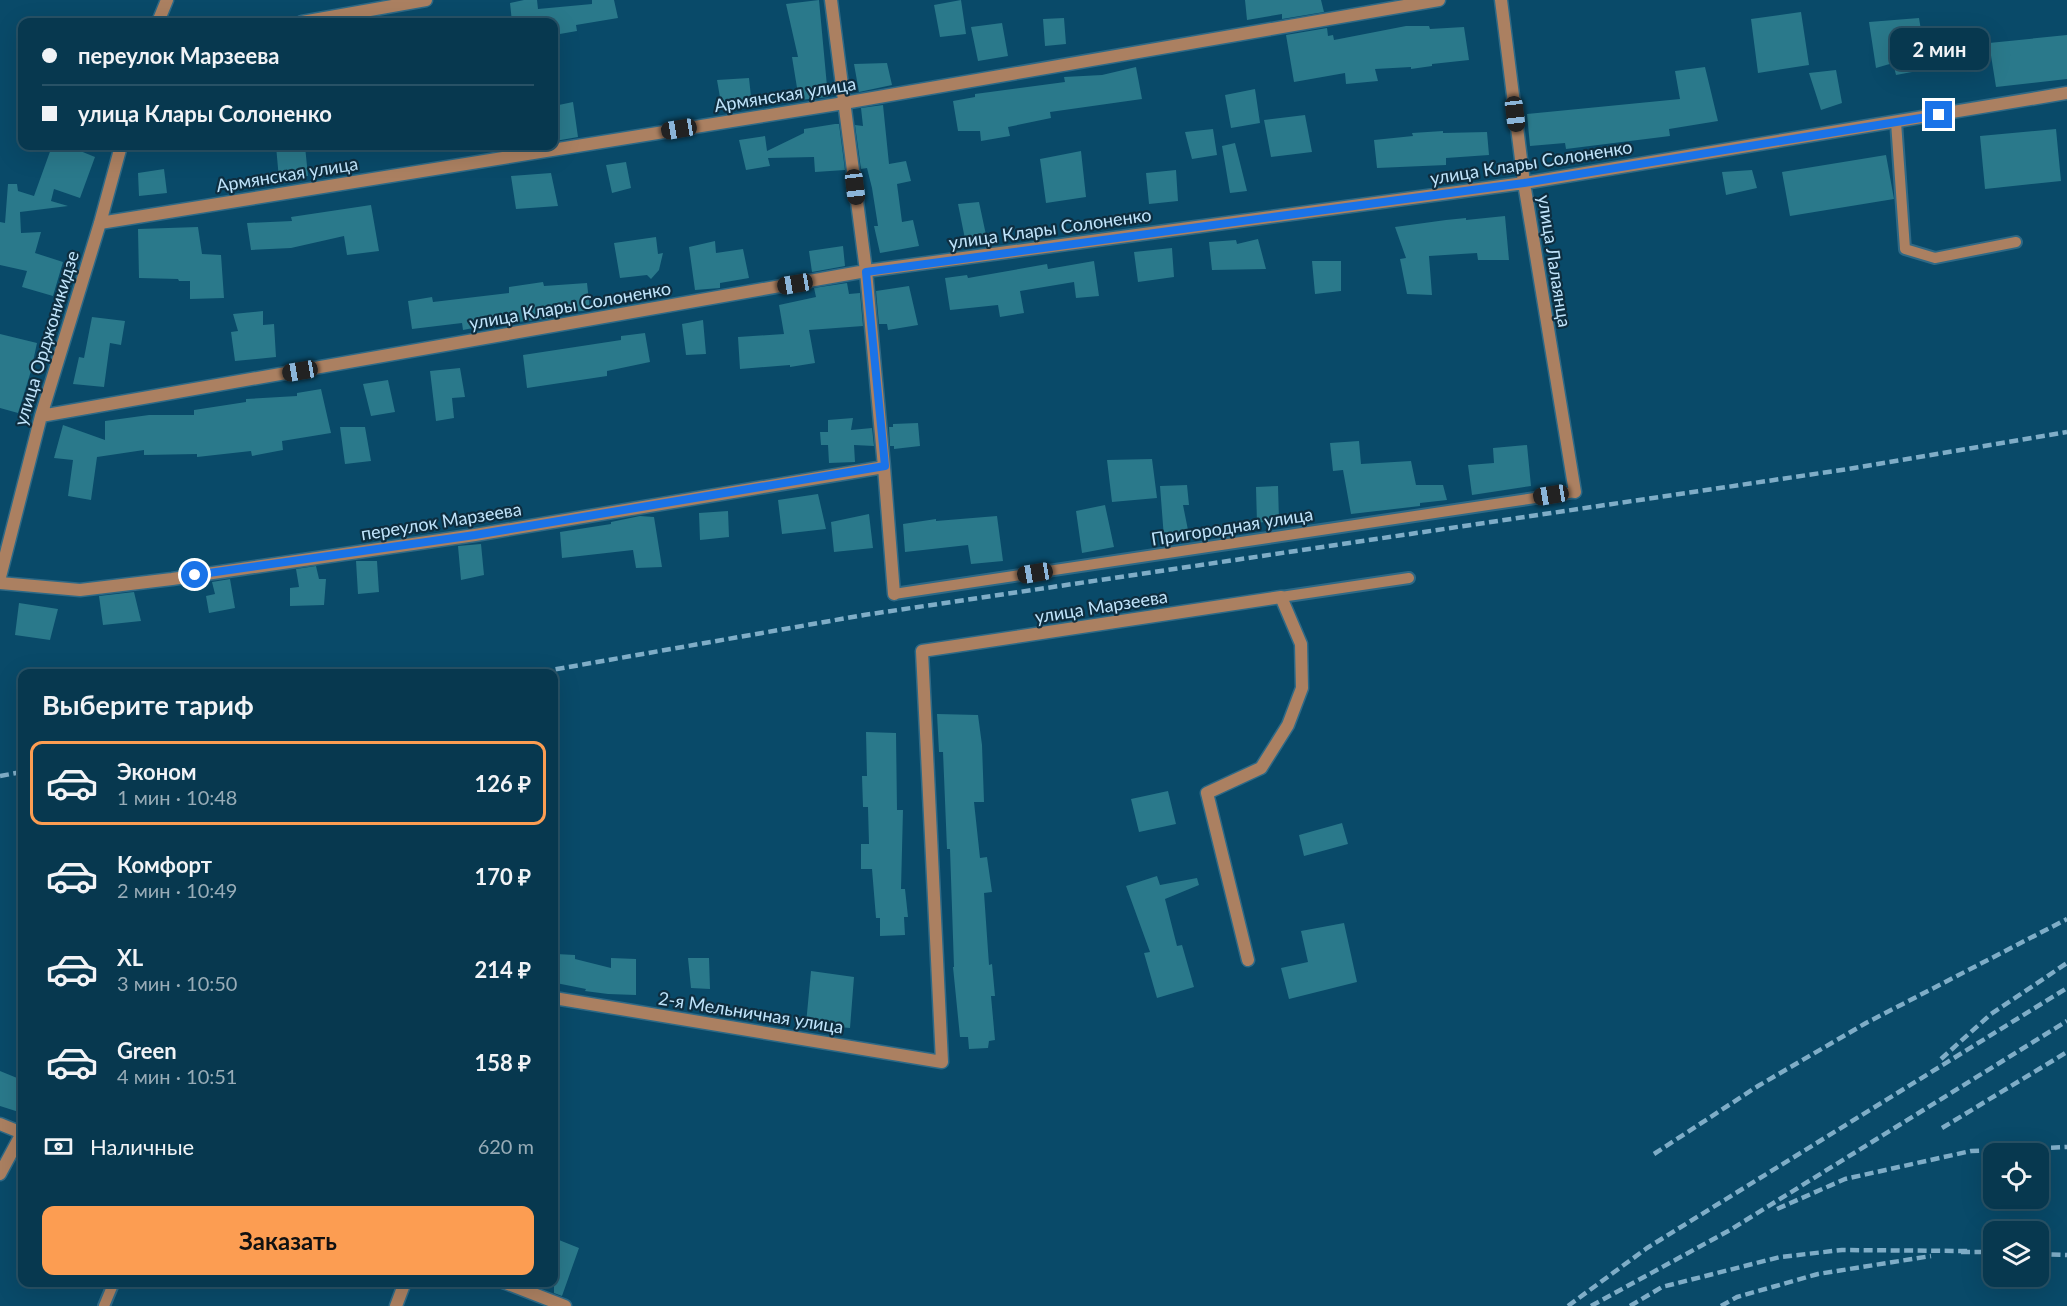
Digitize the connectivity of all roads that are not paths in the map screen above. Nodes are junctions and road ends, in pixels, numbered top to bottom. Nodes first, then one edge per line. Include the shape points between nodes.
1 (167, 0) edge
2 (426, 0) edge
3 (831, 0) edge
4 (1439, 0) edge
5 (1502, 0) edge
6 (160, 18) edge
7 (325, 18) edge
8 (2067, 93) edge
9 (844, 103) junction
10 (1896, 122) junction
11 (558, 149) edge
12 (120, 150) edge
13 (553, 150) edge
14 (1524, 183) junction
15 (100, 223) junction
16 (2016, 242) dead end
17 (866, 272) junction
18 (41, 416) junction
19 (885, 466) junction
20 (1575, 492) joint
21 (0, 577) edge
22 (1408, 578) dead end
23 (0, 583) edge
24 (894, 594) joint
25 (1281, 597) junction
26 (1248, 960) dead end
27 (558, 999) edge
28 (942, 1062) joint
29 (0, 1124) edge
30 (18, 1131) edge
31 (18, 1140) edge
32 (0, 1174) edge
33 (112, 1287) edge
34 (403, 1287) edge
35 (516, 1287) edge
36 (104, 1306) edge
37 (396, 1306) edge
38 (565, 1306) edge

1 - 6 street
2 - 7 street
3 - 9 street
4 - 9 street, Армянская улица
5 - 14 street, улица Лалаянца
8 - 10 street, улица Клары Солоненко
9 - 11 street, Армянская улица
9 - 17 street
10 - 14 street, улица Клары Солоненко
10 - 16 lane via 1905,249 1935,258
12 - 15 street, улица Орджоникидзе
13 - 15 street, Армянская улица
14 - 17 street, улица Клары Солоненко
14 - 20 street, улица Лалаянца
15 - 18 street, улица Орджоникидзе
17 - 18 street, улица Клары Солоненко
17 - 19 street
18 - 21 street, улица Орджоникидзе
19 - 23 street, переулок Марзеева via 475,535 172,579 80,590
19 - 24 street
20 - 24 lane, Пригородная улица
22 - 25 lane
25 - 26 street via 1301,644 1302,688 1292,716 1261,768 1207,793
25 - 28 street, улица Марзеева via 922,651
27 - 28 street, 2-я Мельничная улица
29 - 30 street
31 - 32 street
33 - 36 lane
34 - 37 street
35 - 38 street

